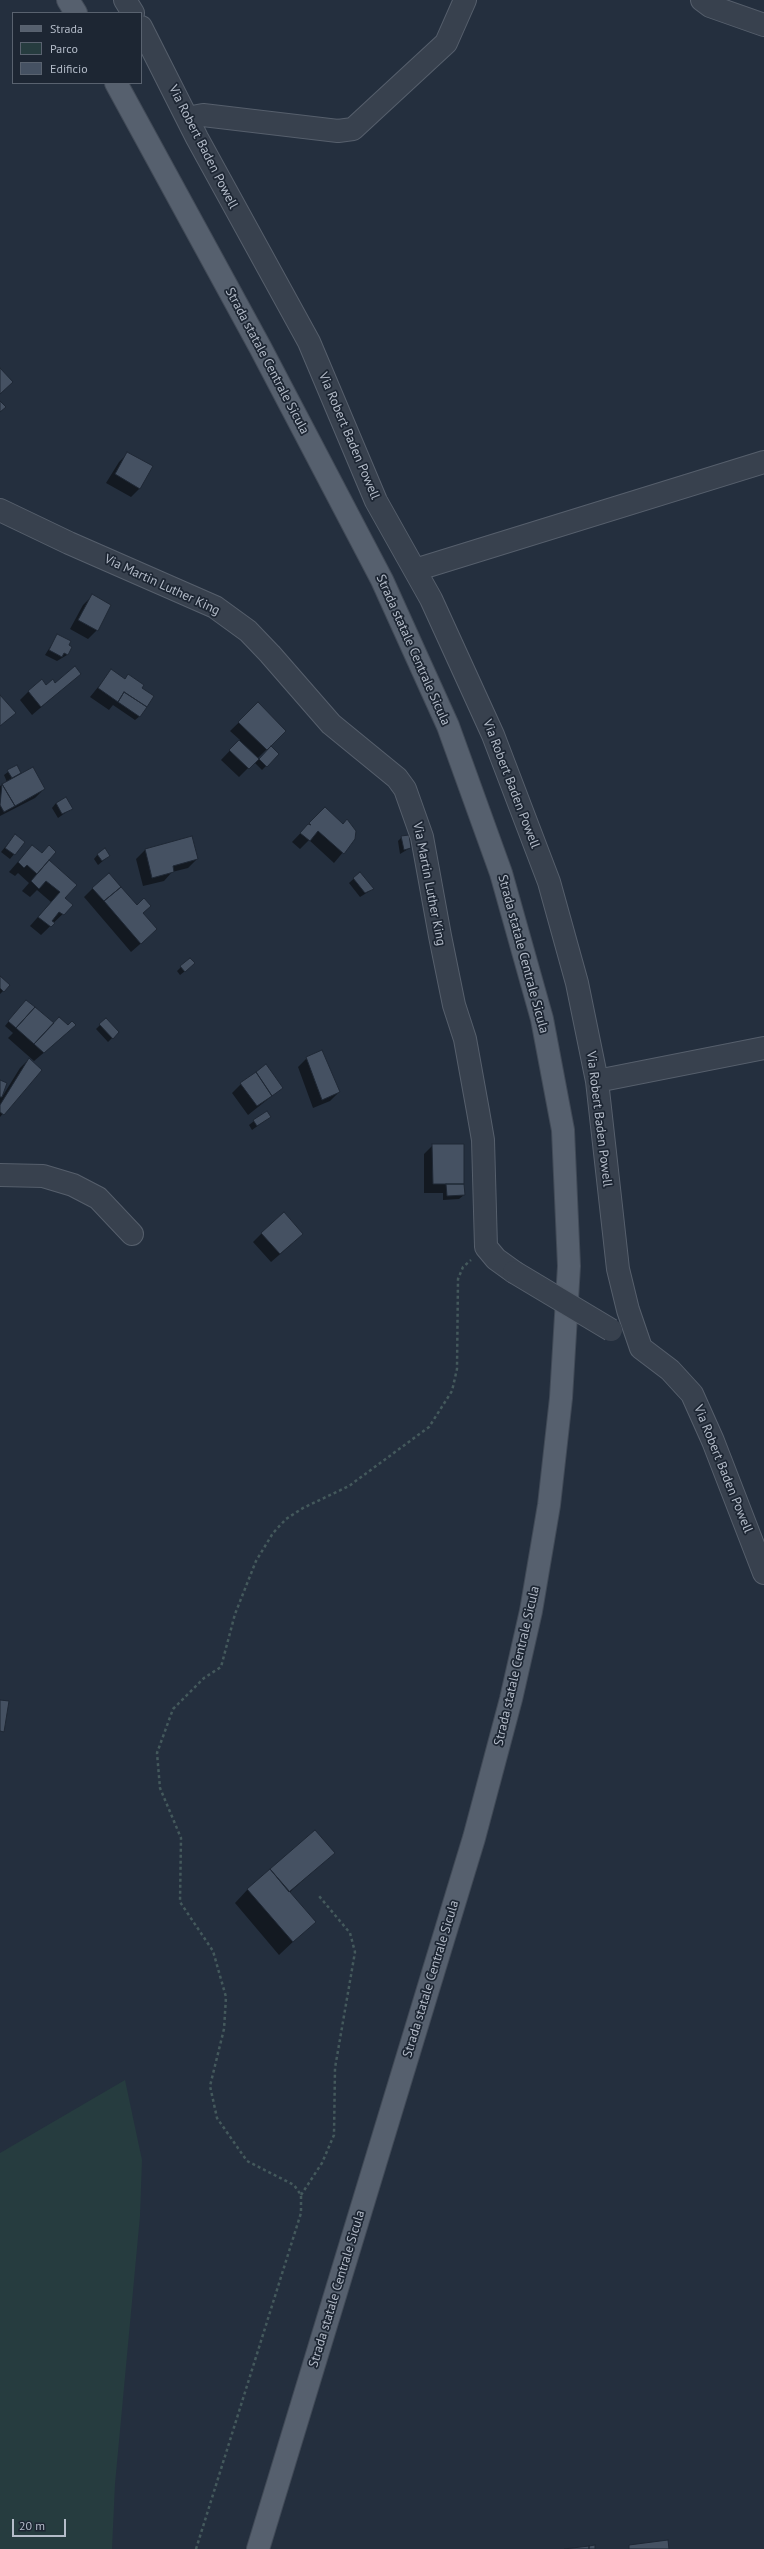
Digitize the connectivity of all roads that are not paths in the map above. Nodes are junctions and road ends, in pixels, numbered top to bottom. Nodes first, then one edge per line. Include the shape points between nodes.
1 (68, 0) edge
2 (125, 0) edge
3 (465, 0) edge
4 (702, 0) edge
5 (75, 12) edge
6 (132, 12) edge
7 (764, 24) edge
8 (142, 29) edge
9 (117, 84) edge
10 (187, 118) junction
11 (764, 462) edge
12 (0, 510) edge
13 (415, 570) junction
14 (764, 1048) edge
15 (597, 1081) junction
16 (0, 1174) edge
17 (132, 1234) dead end
18 (641, 1348) junction
19 (764, 1573) edge
20 (258, 2549) edge

1 - 5 main road
2 - 6 street
3 - 10 street via 446,43 353,129 338,131 203,115
4 - 7 street via 710,6
8 - 10 street, Via Robert Baden Powell
9 - 20 main road, Strada statale Centrale Sicula via 260,347 382,580 448,726 501,873 542,1019 563,1130 569,1266 561,1398 549,1505 531,1611 511,1699 474,1838
10 - 13 street, Via Robert Baden Powell via 309,342 339,410 359,465
11 - 13 street
12 - 18 street, Via Martin Luther King, bridge via 216,607 248,631 331,724 393,775 405,789 422,837 454,1005 465,1039 478,1111 483,1140 486,1247 496,1259 514,1272
13 - 15 street, Via Robert Baden Powell via 431,599 493,735 550,882 577,983
14 - 15 street
15 - 18 street, Via Robert Baden Powell via 618,1268
16 - 17 street via 43,1176 73,1185 98,1198
18 - 19 street, Via Robert Baden Powell via 670,1370 692,1394

